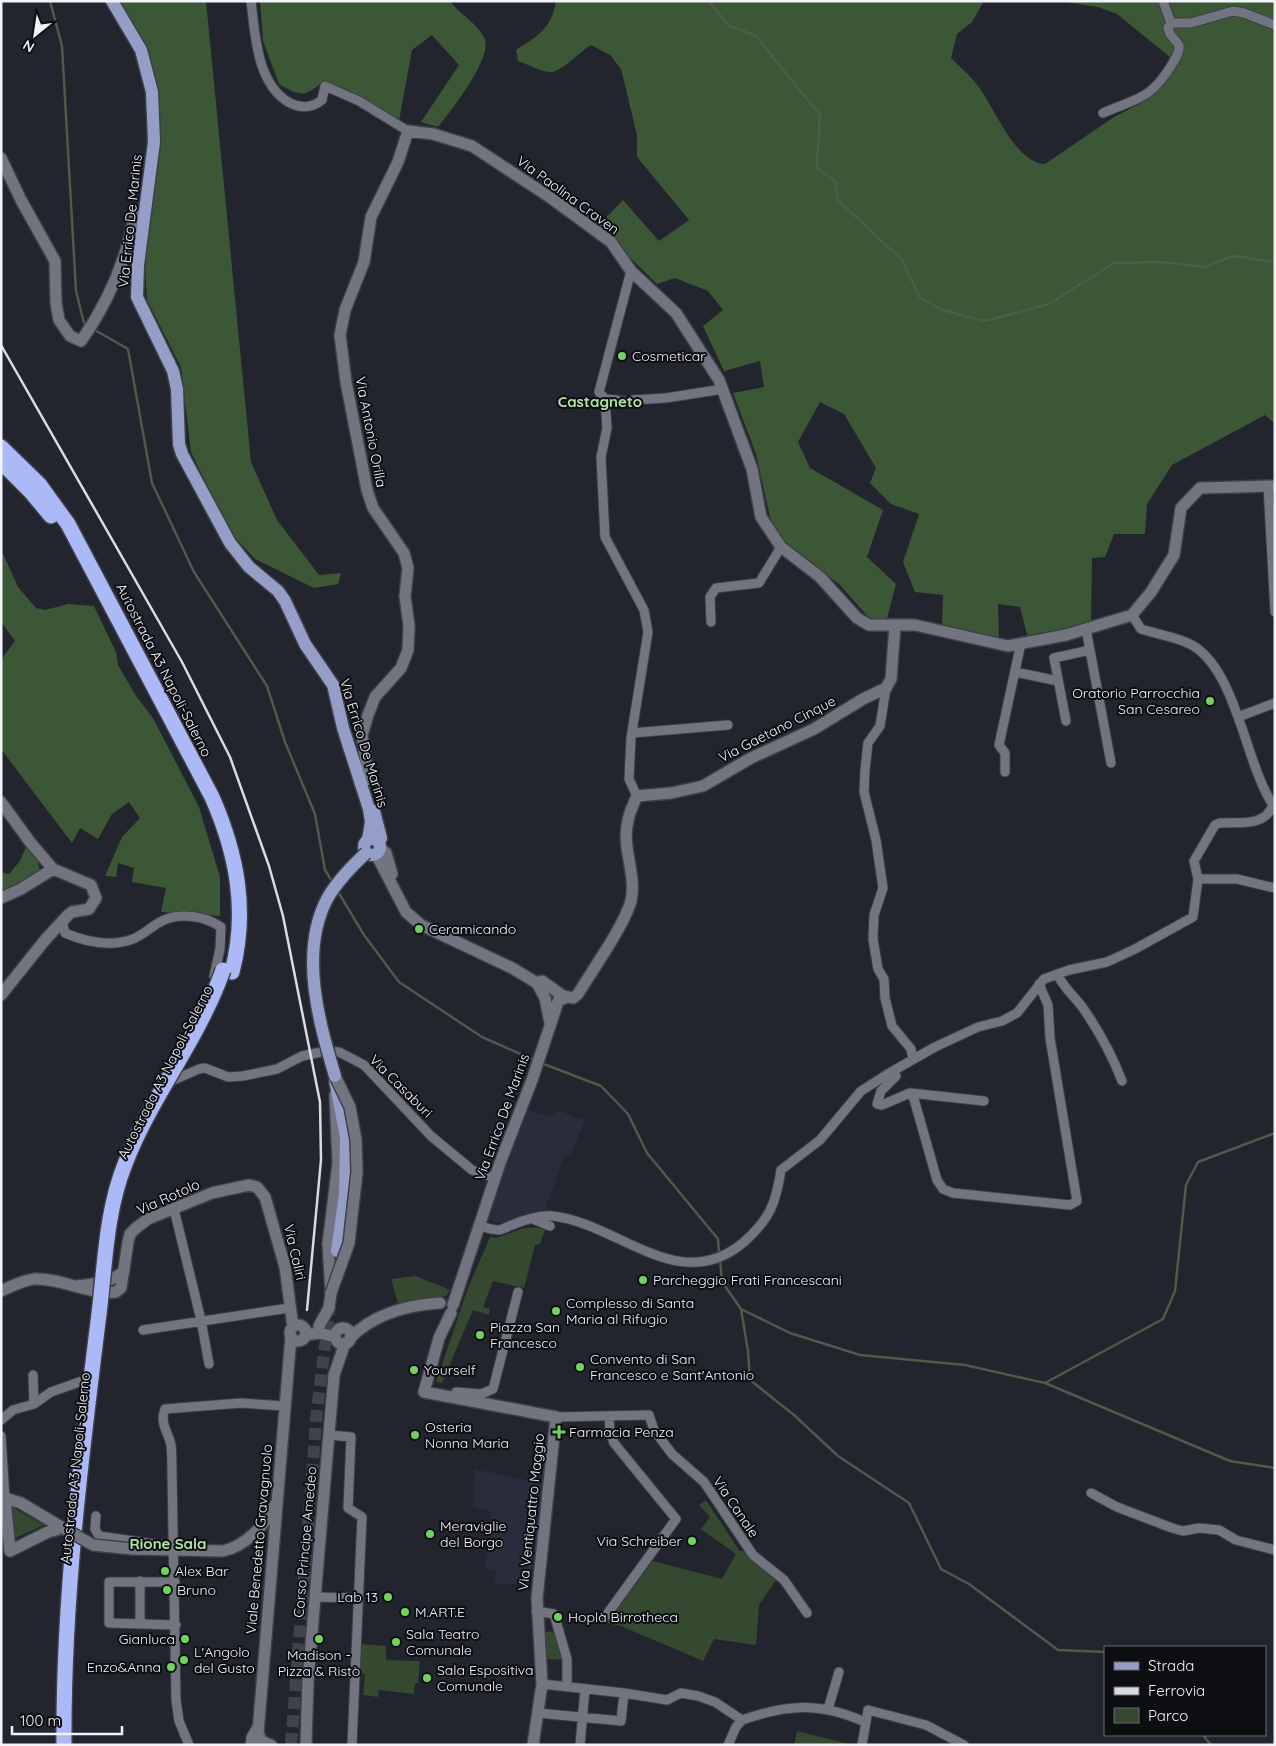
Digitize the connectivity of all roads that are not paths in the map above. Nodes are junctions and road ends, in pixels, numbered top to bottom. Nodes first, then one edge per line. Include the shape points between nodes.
1 (112, 1) edge
2 (251, 1) edge
3 (1163, 1) edge
4 (1171, 23) junction
5 (1275, 25) edge
6 (1103, 113) dead end
7 (408, 130) junction
8 (1, 158) edge
9 (144, 215) junction
10 (631, 271) junction
11 (723, 389) junction
12 (605, 399) junction
13 (617, 400) tunnel mouth
14 (632, 400) tunnel mouth
15 (1, 447) edge
16 (1, 462) edge
17 (1271, 486) edge
18 (781, 547) junction
19 (1275, 612) edge
20 (1132, 615) junction
21 (711, 622) dead end
22 (895, 626) junction
23 (1086, 629) junction
24 (1021, 643) junction
25 (1090, 650) junction
26 (1015, 672) junction
27 (1058, 682) junction
28 (886, 688) junction
29 (1275, 703) edge
30 (1238, 717) junction
31 (1066, 721) dead end
32 (728, 725) dead end
33 (632, 733) junction
34 (1111, 762) dead end
35 (1005, 772) dead end
36 (361, 786) junction
37 (637, 796) junction
38 (1, 802) edge
39 (374, 847) junction
40 (53, 869) junction
41 (1198, 879) junction
42 (1275, 888) edge
43 (1, 898) edge
44 (62, 921) junction
45 (228, 971) junction
46 (1057, 974) junction
47 (536, 983) junction
48 (1038, 984) junction
49 (1, 995) edge
50 (567, 997) junction
51 (550, 1025) junction
52 (913, 1059) junction
53 (891, 1072) junction
54 (335, 1076) junction
55 (1122, 1081) dead end
56 (910, 1093) junction
57 (984, 1101) dead end
58 (497, 1173) junction
59 (257, 1187) joint
60 (174, 1209) junction
61 (533, 1219) junction
62 (480, 1226) junction
63 (550, 1226) dead end
64 (337, 1251) dead end
65 (1, 1291) edge
66 (518, 1292) dead end
67 (331, 1293) junction
68 (445, 1307) junction
69 (289, 1308) junction
70 (329, 1308) junction
71 (103, 1315) junction
72 (201, 1320) junction
73 (319, 1326) junction
74 (143, 1330) dead end
75 (298, 1331) junction
76 (344, 1335) junction
77 (209, 1364) dead end
78 (33, 1375) dead end
79 (82, 1381) dead end
80 (454, 1397) junction
81 (34, 1404) junction
82 (285, 1406) junction
83 (609, 1416) junction
84 (556, 1417) junction
85 (1, 1420) edge
86 (328, 1435) junction
87 (1, 1436) edge
88 (5, 1492) junction
89 (1091, 1493) dead end
90 (277, 1501) junction
91 (96, 1516) dead end
92 (63, 1528) junction
93 (257, 1531) junction
94 (275, 1539) junction
95 (174, 1550) junction
96 (1275, 1550) edge
97 (10, 1551) junction
98 (1, 1560) edge
99 (140, 1581) junction
100 (175, 1582) junction
101 (315, 1597) junction
102 (358, 1598) junction
103 (536, 1611) junction
104 (807, 1613) dead end
105 (605, 1617) dead end
106 (140, 1624) junction
107 (176, 1625) junction
108 (839, 1672) dead end
109 (542, 1684) junction
110 (567, 1686) junction
111 (585, 1689) junction
112 (624, 1693) junction
113 (828, 1709) junction
114 (538, 1713) junction
115 (583, 1717) junction
116 (742, 1720) junction
117 (865, 1722) junction
118 (258, 1728) junction
119 (304, 1743) edge
120 (64, 1745) edge
121 (74, 1745) edge
122 (189, 1745) edge
123 (250, 1745) edge
124 (257, 1745) edge
125 (271, 1745) edge
126 (352, 1745) edge
127 (533, 1745) edge
128 (580, 1745) edge
129 (728, 1745) edge
130 (862, 1745) edge
131 (964, 1745) edge

1 - 9 main road, Via Errico De Marinis via 141,50 152,92 154,142
2 - 7 street via 256,40 264,68 273,89 286,101 304,108 315,105 322,100 326,86
3 - 4 street
4 - 5 street via 1191,23 1233,11
4 - 6 street via 1168,28 1170,34 1180,49 1159,84 1138,100
7 - 10 street, Via Paolina Craven via 472,146 611,242
7 - 36 street, Via Antonio Orilla via 398,162 371,217 364,262 341,329 346,382 366,490 373,508 404,553 408,568 405,596 408,650 401,668 376,697 368,715 362,735 368,776
8 - 9 street via 55,261 59,320 70,336 81,341 120,271 135,215
9 - 36 main road, Via Errico De Marinis via 137,296 173,371 182,454 230,543 249,567 285,600 305,644 334,685
10 - 11 street, Via Paolina Craven via 676,313
10 - 12 street via 599,392
11 - 14 street
11 - 18 street, Via Paolina Craven via 752,469 762,517
12 - 13 street
12 - 33 street via 607,428 601,457 605,537 644,610 648,632
15 - 45 highway, Autostrada A3 Napoli-Salerno via 39,484 68,524 215,805 233,854 240,901 239,942
16 - 45 highway, Autostrada A3 Napoli-Salerno via 37,498 60,529 205,807 220,843 228,880 231,919
17 - 19 street
17 - 20 street via 1200,488 1181,508 1174,555 1152,592
18 - 21 street via 759,583 716,588 710,597
18 - 22 street, Via Paolina Craven via 820,577 857,618 869,625
20 - 23 street
20 - 30 street via 1141,629 1192,645 1212,662
22 - 24 street via 915,625 1008,646
22 - 28 street via 891,679
23 - 24 street
23 - 25 street
24 - 26 street
25 - 27 street via 1054,658
25 - 34 street
26 - 27 street
26 - 35 street via 999,745 1006,753
27 - 31 street
28 - 37 street, Via Gaetano Cinque via 703,786
28 - 52 street via 880,726 868,743 865,770 864,792 883,888 874,915 873,940 892,1026 911,1048
29 - 30 street
30 - 41 street via 1262,789 1273,805 1270,814 1257,822 1216,825 1194,861
32 - 33 street
33 - 37 street via 629,779
36 - 39 main road, Via Errico De Marinis
37 - 50 street via 627,821 631,900 625,917 578,994 573,998
38 - 40 street
39 - 47 street, Via Errico De Marinis via 398,900 412,917
39 - 54 main road, bridge via 344,874 334,888 326,900 315,934 316,997
40 - 43 street
40 - 44 street via 91,885 96,898 89,908 72,912
41 - 42 street via 1237,879
41 - 46 street via 1192,917 1107,962
44 - 49 street
44 - 58 street, Via Casaburi via 65,933 104,944 133,939 172,916 197,917 221,927 217,969 158,1087 199,1069 205,1068 228,1077 243,1076 277,1069 302,1056 339,1052 364,1065 432,1136 472,1170
45 - 71 highway, Autostrada A3 Napoli-Salerno, bridge via 147,1117 124,1166 113,1206
46 - 48 street
46 - 55 street via 1063,987 1094,1024
47 - 50 street via 542,980
47 - 51 street, Via Errico De Marinis via 545,998
48 - 52 street via 1017,1013 978,1027
48 - 56 street via 1048,1004 1050,1038 1077,1201 1070,1204 953,1193 943,1189 937,1180
50 - 51 street via 558,1001
51 - 58 street, Via Errico De Marinis
52 - 53 street
53 - 56 street via 896,1076 881,1091 877,1104 882,1105
53 - 61 street via 861,1091 820,1140 781,1170 777,1198 758,1230 732,1252 708,1262 684,1263 660,1258 577,1222 552,1216
54 - 64 main road via 346,1137 345,1195
54 - 67 street, bridge via 338,1163 328,1244
54 - 67 street, bridge via 350,1107 357,1172 349,1243
56 - 57 street
58 - 62 street, Via Errico De Marinis
59 - 60 street, Via Rotolo via 249,1185 212,1193
59 - 69 street, Via Caliri via 265,1197 285,1267
60 - 65 street, Via Rotolo via 148,1219 130,1234 124,1271 117,1278 75,1286 36,1279 22,1281
60 - 72 street
61 - 62 street via 500,1230
61 - 63 street
62 - 68 street, Via Errico De Marinis via 460,1289
66 - 80 street via 493,1388 481,1394 456,1392
67 - 70 street
68 - 76 street, Corso Principe Amedeo via 424,1305 380,1317
68 - 80 street, Via Errico De Marinis via 424,1392
69 - 72 street
69 - 75 street, Via Caliri
70 - 73 street
70 - 76 street
71 - 120 highway, Autostrada A3 Napoli-Salerno via 78,1489 68,1588
71 - 121 highway, Autostrada A3 Napoli-Salerno via 78,1584
72 - 74 street
72 - 77 street
73 - 75 street
73 - 76 street
75 - 76 street
75 - 82 street, Viale Benedetto Gravagnuolo
76 - 86 street, Corso Principe Amedeo via 334,1375
78 - 81 street
79 - 81 street via 51,1392
80 - 84 street
81 - 85 street via 13,1410
82 - 90 street, Viale Benedetto Gravagnuolo
82 - 95 street via 241,1403 165,1409 165,1433 171,1442
83 - 84 street, Via Canale
83 - 104 street, Via Canale via 649,1415 654,1430 672,1454 704,1482 753,1556 784,1580
83 - 105 street via 614,1443 676,1519
84 - 103 street, Via Ventiquattro Maggio
86 - 101 street, Corso Principe Amedeo
86 - 102 street via 351,1437 348,1508 362,1517
87 - 88 street
88 - 92 street
88 - 97 street
89 - 96 street via 1117,1507 1172,1528 1183,1531 1199,1528 1219,1530 1236,1540
90 - 93 street
90 - 94 street, Viale Benedetto Gravagnuolo
91 - 95 street via 94,1529 99,1536 166,1545
92 - 95 street, bridge via 93,1545
92 - 97 street
93 - 94 street via 268,1531
93 - 95 street via 241,1544 223,1551
94 - 118 street, Viale Benedetto Gravagnuolo
95 - 100 street
97 - 98 street
99 - 100 street
99 - 106 street
99 - 106 street via 109,1582 109,1615 110,1623
100 - 107 street
101 - 102 street
101 - 119 street, Corso Principe Amedeo
102 - 126 street
103 - 109 street, Via Ventiquattro Maggio
103 - 110 street via 554,1614 567,1659
106 - 107 street
107 - 122 street via 176,1700 179,1721
108 - 113 street
109 - 110 street
109 - 114 street, Via Ventiquattro Maggio
110 - 111 street
111 - 112 street
111 - 115 street
112 - 115 street via 621,1720
112 - 116 street via 667,1700 681,1693 698,1696 715,1702
113 - 116 street via 793,1706
113 - 117 street
114 - 115 street
114 - 127 street, Via Ventiquattro Maggio
115 - 128 street
116 - 129 street
117 - 130 street
117 - 131 street via 868,1710 891,1715 926,1725
118 - 123 street via 251,1737
118 - 124 street, Viale Benedetto Gravagnuolo
118 - 125 street via 264,1743

